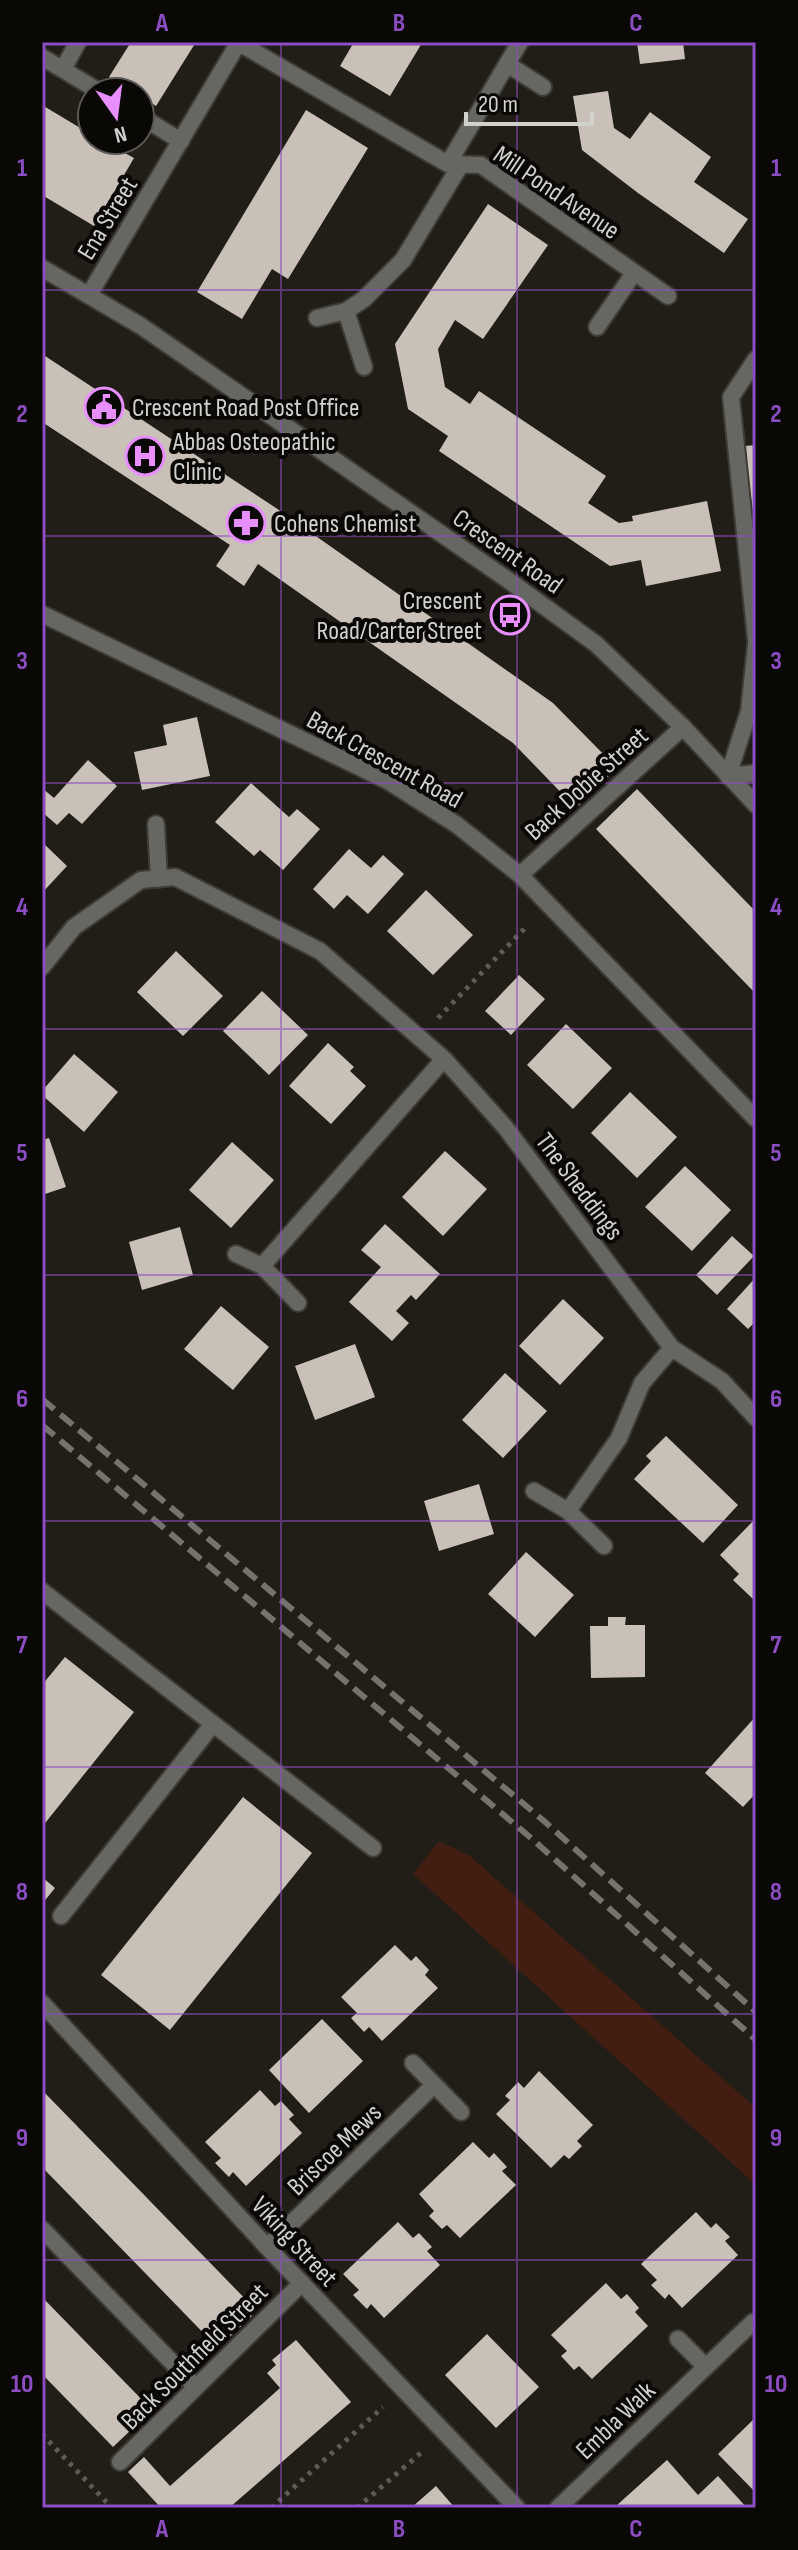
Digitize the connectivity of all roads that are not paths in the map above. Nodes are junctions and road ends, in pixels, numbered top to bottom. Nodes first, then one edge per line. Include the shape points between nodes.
1 (78, 42) edge
2 (239, 42) edge
3 (520, 42) edge
4 (42, 57) edge
5 (507, 64) junction
6 (63, 69) junction
7 (76, 77) edge
8 (543, 87) dead end
9 (156, 126) edge
10 (181, 141) junction
11 (455, 164) junction
12 (42, 268) edge
13 (634, 273) junction
14 (89, 295) junction
15 (668, 296) dead end
16 (346, 311) junction
17 (317, 318) dead end
18 (597, 327) dead end
19 (756, 359) edge
20 (364, 367) dead end
21 (42, 614) edge
22 (756, 642) edge
23 (683, 727) junction
24 (756, 773) edge
25 (728, 776) junction
26 (756, 805) edge
27 (156, 824) dead end
28 (520, 875) junction
29 (159, 879) junction
30 (42, 967) edge
31 (444, 1059) junction
32 (756, 1119) edge
33 (236, 1254) dead end
34 (262, 1266) junction
35 (298, 1303) dead end
36 (672, 1348) junction
37 (756, 1418) edge
38 (534, 1491) dead end
39 (568, 1511) junction
40 (604, 1546) dead end
41 (42, 1591) edge
42 (213, 1724) junction
43 (373, 1848) dead end
44 (61, 1916) dead end
45 (42, 2003) edge
46 (413, 2063) dead end
47 (434, 2085) junction
48 (461, 2112) dead end
49 (42, 2229) edge
50 (267, 2247) junction
51 (302, 2283) junction
52 (753, 2322) dead end
53 (678, 2339) dead end
54 (706, 2367) junction
55 (196, 2387) junction
56 (120, 2462) dead end
57 (517, 2508) edge
58 (558, 2508) edge

1 - 6 street
2 - 10 street, Ena Street
2 - 11 street, Mill Pond Avenue
3 - 5 street, Mill Pond Avenue
4 - 6 street
5 - 8 street
5 - 11 street, Mill Pond Avenue
6 - 7 street
9 - 10 street
10 - 14 street, Ena Street
11 - 13 street, Mill Pond Avenue via 481,165
11 - 16 street via 403,260
12 - 14 street, Crescent Road
13 - 15 street, Mill Pond Avenue
13 - 18 street, Mill Pond Avenue
14 - 23 street, Crescent Road via 596,644
16 - 17 street
16 - 20 street
19 - 22 street via 731,397
21 - 28 street, Back Crescent Road via 388,781 457,825
22 - 25 street via 749,711
23 - 25 street, Crescent Road
23 - 28 street, Back Dobie Street
24 - 25 street
25 - 26 street, Crescent Road
27 - 29 street
28 - 32 street, Back Crescent Road
29 - 30 street via 141,880 74,927
29 - 31 street, The Sheddings via 175,877 320,951
31 - 34 street
31 - 36 street, The Sheddings via 505,1127
33 - 34 street
34 - 35 street
36 - 37 street, The Sheddings via 722,1381
36 - 39 street via 642,1383 619,1438
38 - 39 street
39 - 40 street
41 - 42 street
42 - 43 street
42 - 44 street
45 - 50 street, Viking Street
46 - 47 street
47 - 48 street
47 - 50 street, Briscoe Mews
49 - 55 street
50 - 51 street, Viking Street
51 - 55 street, Back Southfield Street
51 - 57 street, Viking Street
52 - 54 street, Embla Walk
53 - 54 street
54 - 58 street, Embla Walk
55 - 56 street, Back Southfield Street

